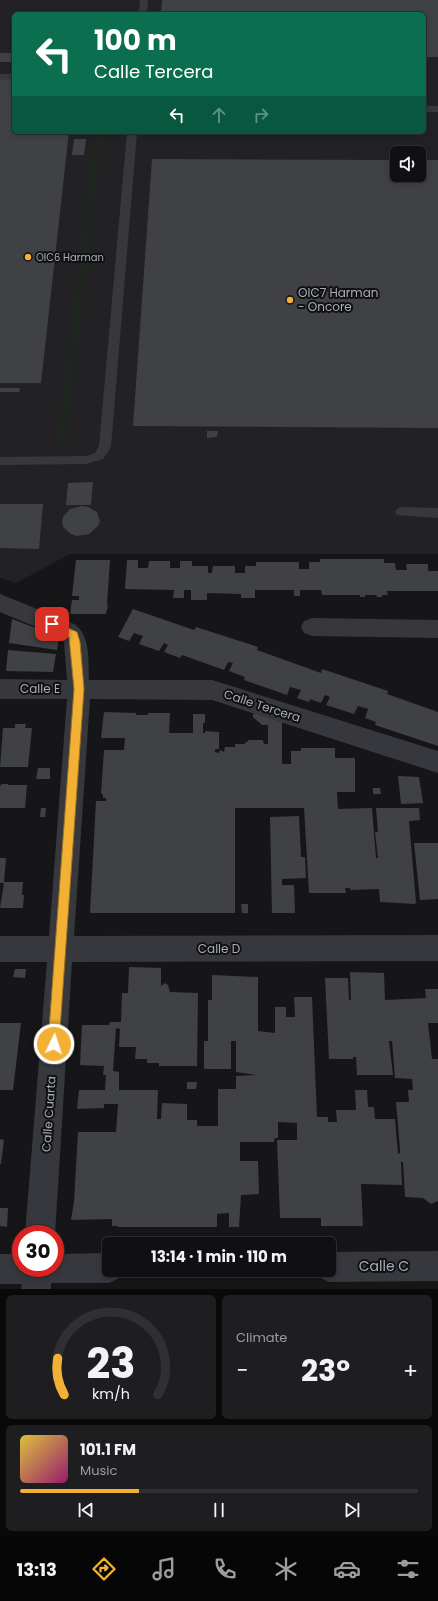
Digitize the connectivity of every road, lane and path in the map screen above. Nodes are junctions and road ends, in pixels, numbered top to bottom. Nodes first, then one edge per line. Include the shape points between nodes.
1 (144, 0) edge
2 (143, 12) edge
3 (0, 77) edge
4 (12, 77) edge
5 (426, 109) edge
6 (438, 109) edge
7 (132, 134) edge
8 (0, 461) edge
9 (401, 512) dead end
10 (438, 513) edge
11 (0, 603) edge
12 (312, 627) dead end
13 (438, 629) edge
14 (0, 689) edge
15 (79, 689) junction
16 (438, 762) edge
17 (438, 948) edge
18 (0, 949) edge
19 (61, 950) junction
20 (41, 1225) edge
21 (438, 1266) edge
22 (336, 1267) edge
23 (0, 1268) edge
24 (102, 1269) edge
25 (12, 1270) edge
26 (64, 1272) edge

1 - 2 lane
3 - 4 lane
5 - 6 lane
7 - 8 lane via 105,448 99,456 86,460
9 - 10 lane
11 - 15 street, Calle Cuarta via 73,635
12 - 13 street
14 - 15 street, Calle E
15 - 16 street, Calle Tercera via 212,690
15 - 19 street, Calle Cuarta
17 - 19 street, Calle D
18 - 19 street, Calle D
19 - 20 street, Calle Cuarta
21 - 22 street, Calle C
23 - 25 street
24 - 26 street

